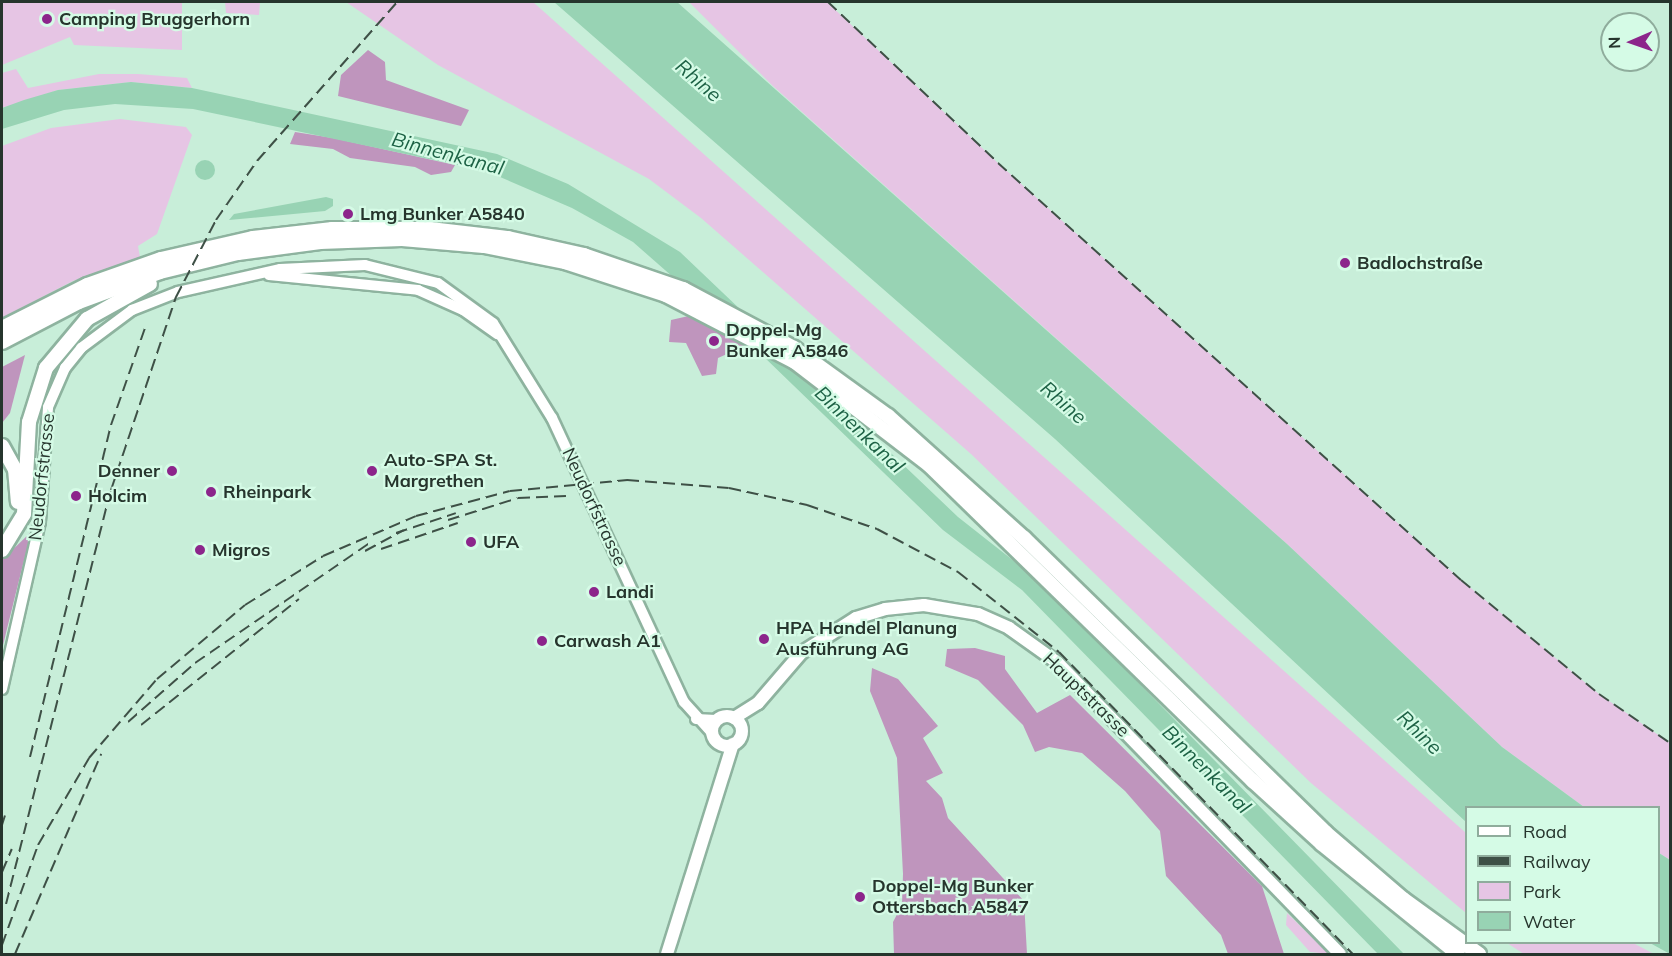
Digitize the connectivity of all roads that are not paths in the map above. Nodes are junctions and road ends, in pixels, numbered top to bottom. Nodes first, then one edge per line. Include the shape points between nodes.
1 (202, 261) junction
2 (260, 274) junction
3 (2, 328) edge
4 (497, 334) junction
5 (2, 342) edge
6 (2, 446) edge
7 (2, 538) edge
8 (2, 550) edge
9 (5, 668) edge
10 (2, 689) edge
11 (696, 718) junction
12 (716, 720) junction
13 (738, 723) junction
14 (712, 733) junction
15 (727, 744) junction
16 (1465, 944) edge
17 (1465, 944) edge
18 (668, 954) edge
19 (1340, 954) edge
20 (1458, 954) edge
21 (1479, 954) edge

1 - 5 highway via 99,294
1 - 8 highway via 107,305 80,325 54,355 30,416 24,514
1 - 20 highway via 330,241 460,243 586,267 702,311 757,339 830,387 964,497 1322,844
2 - 4 main road, Neudorfstrasse via 418,290 463,310
2 - 4 main road, Neudorfstrasse via 340,265 408,273 463,298 493,323
2 - 9 main road, Neudorfstrasse via 178,292 132,310 91,338 65,368 45,420 40,522
3 - 16 highway via 87,285 161,259 253,238 332,228 422,228 499,236 584,255 665,282 794,348 888,416 948,468 1325,832 1403,899
4 - 11 main road, Neudorfstrasse via 552,418 684,702
6 - 7 highway via 15,469 19,492 13,520
9 - 10 main road, Neudorfstrasse
11 - 12 main road
11 - 14 main road, Neudorfstrasse
12 - 13 main road
12 - 14 main road
13 - 15 main road, Hauptstrasse
13 - 19 main road, Hauptstrasse via 801,653 837,628 864,616 924,604 958,608 993,620 1058,663
14 - 15 main road
15 - 18 main road via 726,769
17 - 21 highway

